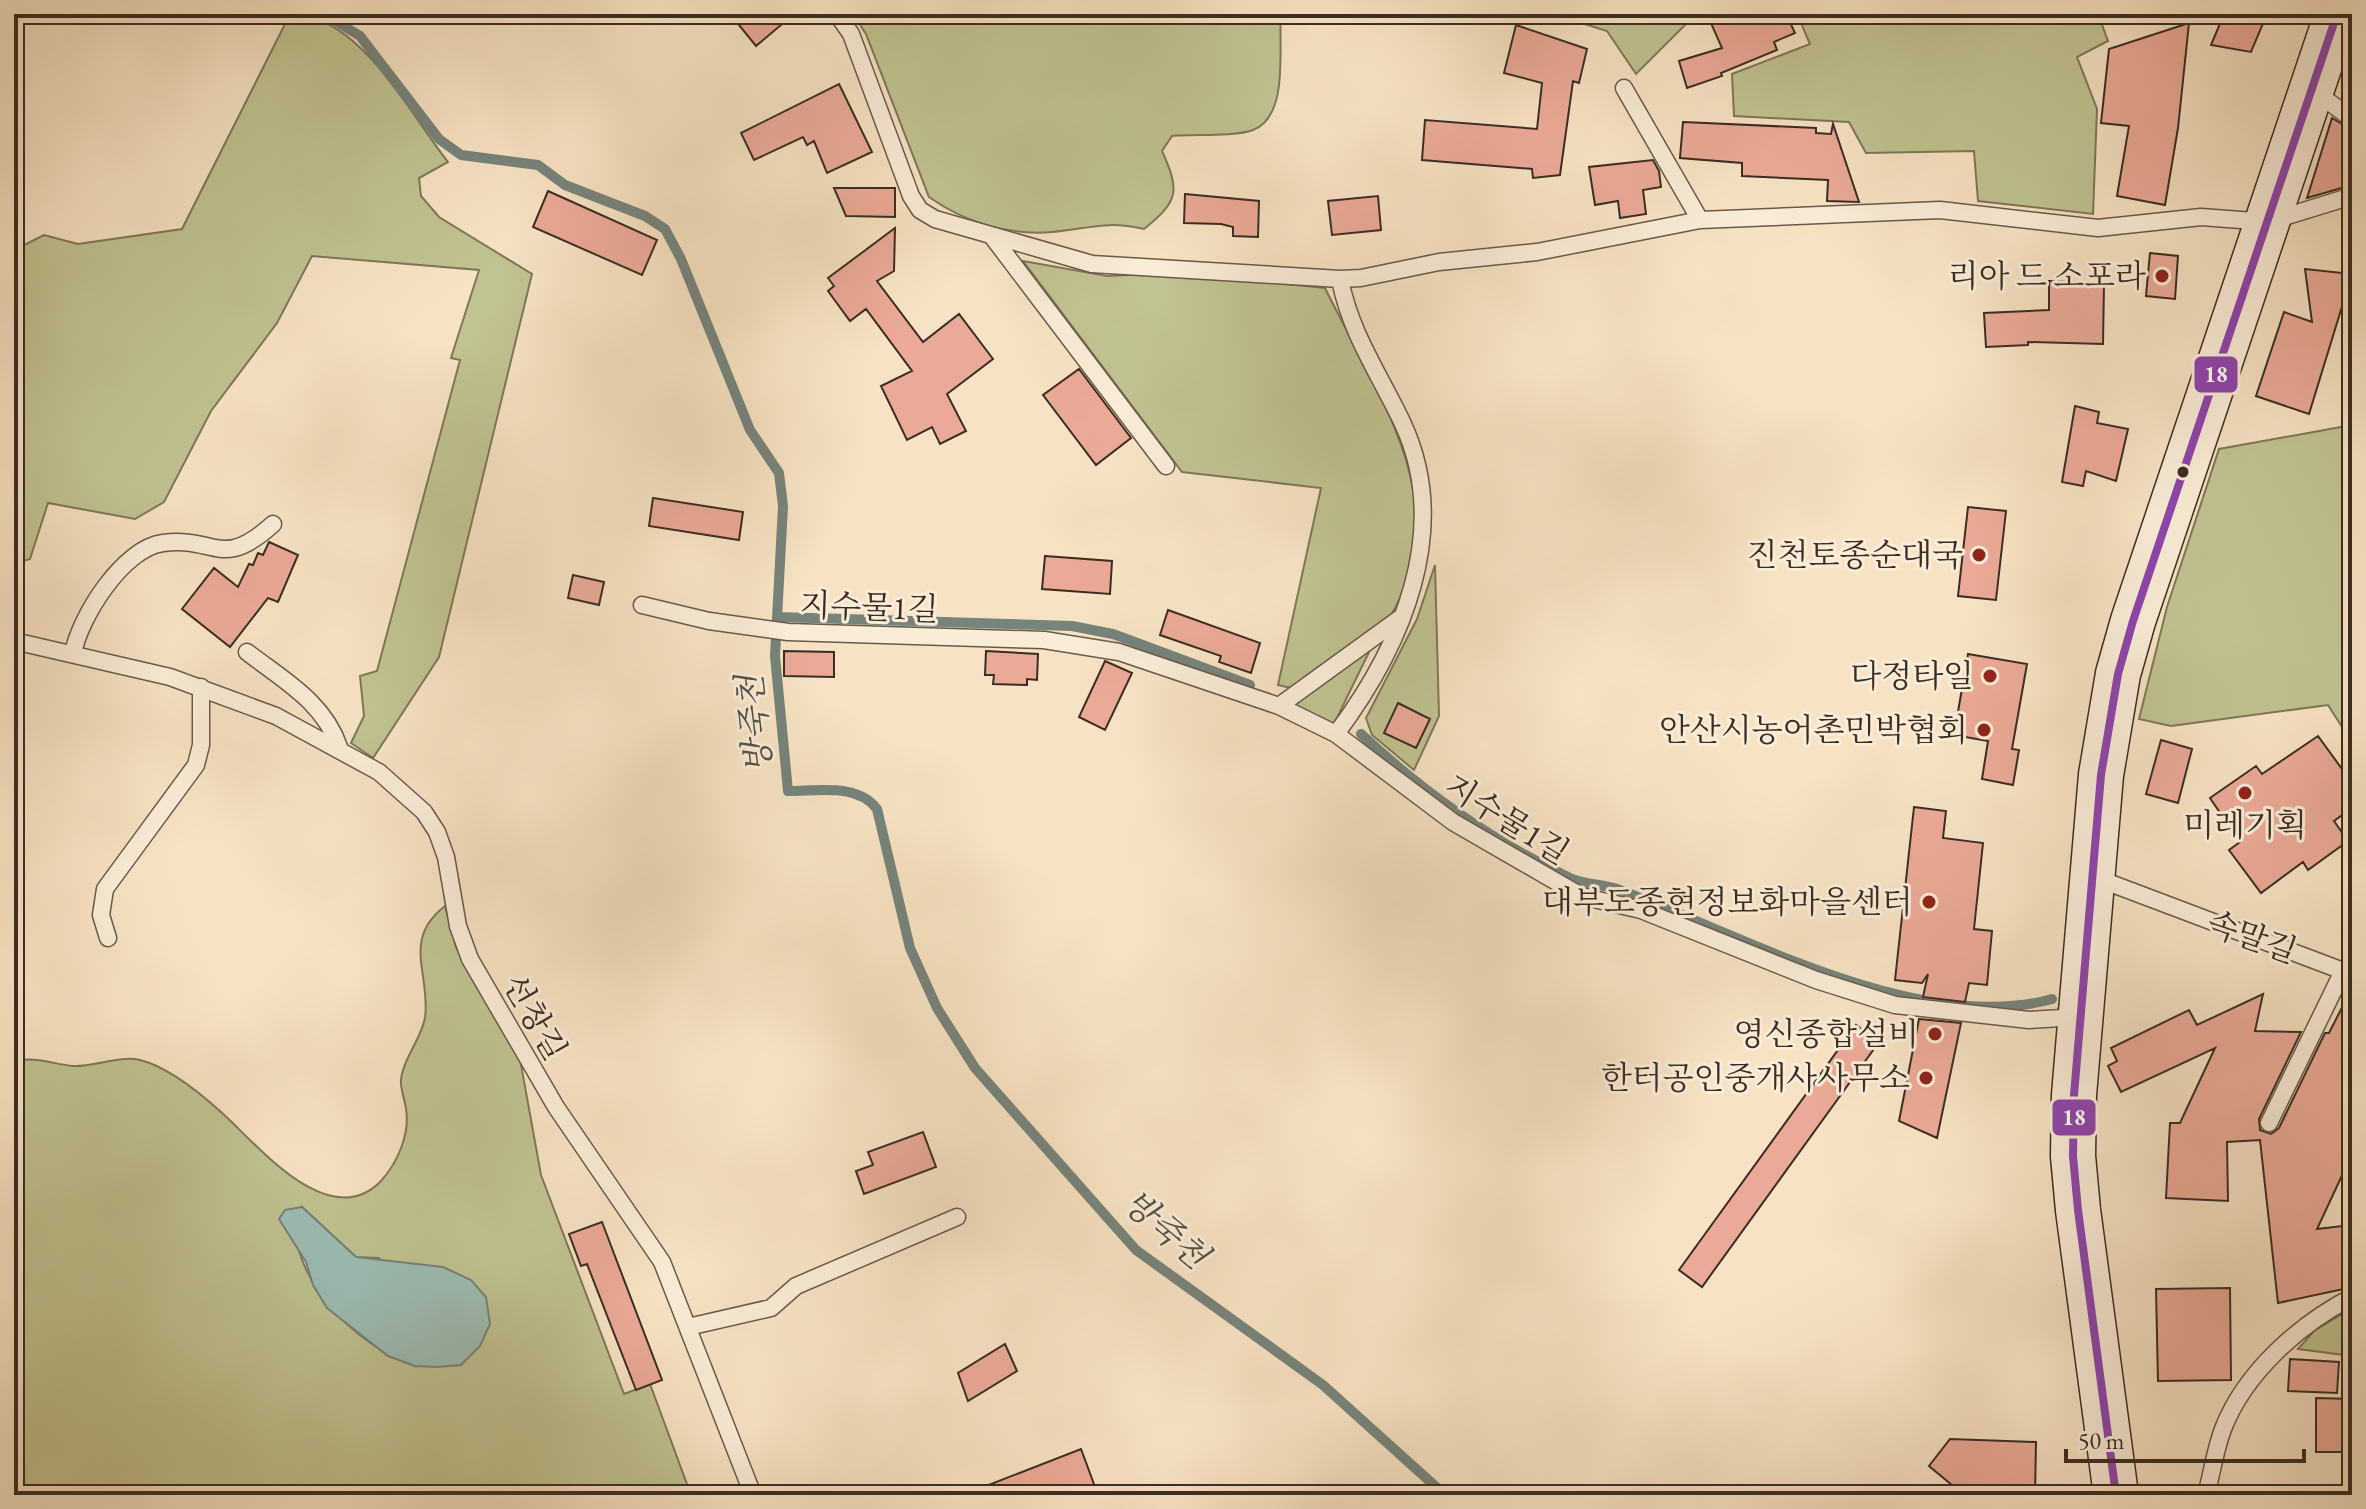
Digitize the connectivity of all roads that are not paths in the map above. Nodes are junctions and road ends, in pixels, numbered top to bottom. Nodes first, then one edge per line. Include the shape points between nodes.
1 (837, 14) edge
2 (2337, 14) edge
3 (1624, 88) dead end
4 (2312, 89) junction
5 (2352, 119) edge
6 (2352, 196) edge
7 (1700, 220) junction
8 (2268, 222) junction
9 (991, 235) junction
10 (1340, 279) junction
11 (1166, 466) dead end
12 (273, 524) dead end
13 (642, 605) dead end
14 (1401, 618) junction
15 (14, 641) edge
16 (247, 652) dead end
17 (73, 654) junction
18 (201, 687) junction
19 (1279, 706) junction
20 (1336, 734) junction
21 (339, 747) junction
22 (2092, 876) junction
23 (108, 938) dead end
24 (2080, 1017) junction
25 (2269, 1123) dead end
26 (957, 1217) dead end
27 (2352, 1297) edge
28 (688, 1327) junction
29 (753, 1495) edge
30 (2116, 1495) edge
31 (2206, 1495) edge

1 - 9 lane via 851,34 920,210
2 - 4 street
3 - 7 lane
4 - 5 lane
4 - 8 street
6 - 8 lane
7 - 8 lane via 1940,210 2098,228 2201,217
7 - 10 lane via 1537,252
8 - 22 street via 2118,674 2102,762
9 - 10 lane via 1114,268 1168,266
9 - 11 lane
10 - 14 lane via 1347,312 1403,424 1420,475 1425,536
12 - 17 lane via 242,547 226,551 163,543 144,548 86,614
13 - 19 lane, 지수물1길 via 788,632 1083,644
14 - 19 lane
14 - 20 lane via 1367,689
15 - 17 lane, 선창길
16 - 21 lane, 선창길 via 308,699 331,724
17 - 18 lane, 선창길
18 - 21 lane, 선창길
18 - 23 lane via 196,765 105,889 101,915
19 - 20 lane, 지수물1길
20 - 24 lane, 지수물1길 via 1453,822 1581,896 1641,910 1816,980 1895,1005 2016,1019
21 - 28 lane, 선창길 via 409,795 437,832 470,959 556,1107 655,1249
22 - 24 street
22 - 25 lane, 속말길 via 2343,971
24 - 30 street via 2073,1156
26 - 28 lane via 796,1286 771,1308
27 - 31 lane via 2310,1322 2259,1373 2228,1417
28 - 29 lane, 선창길

